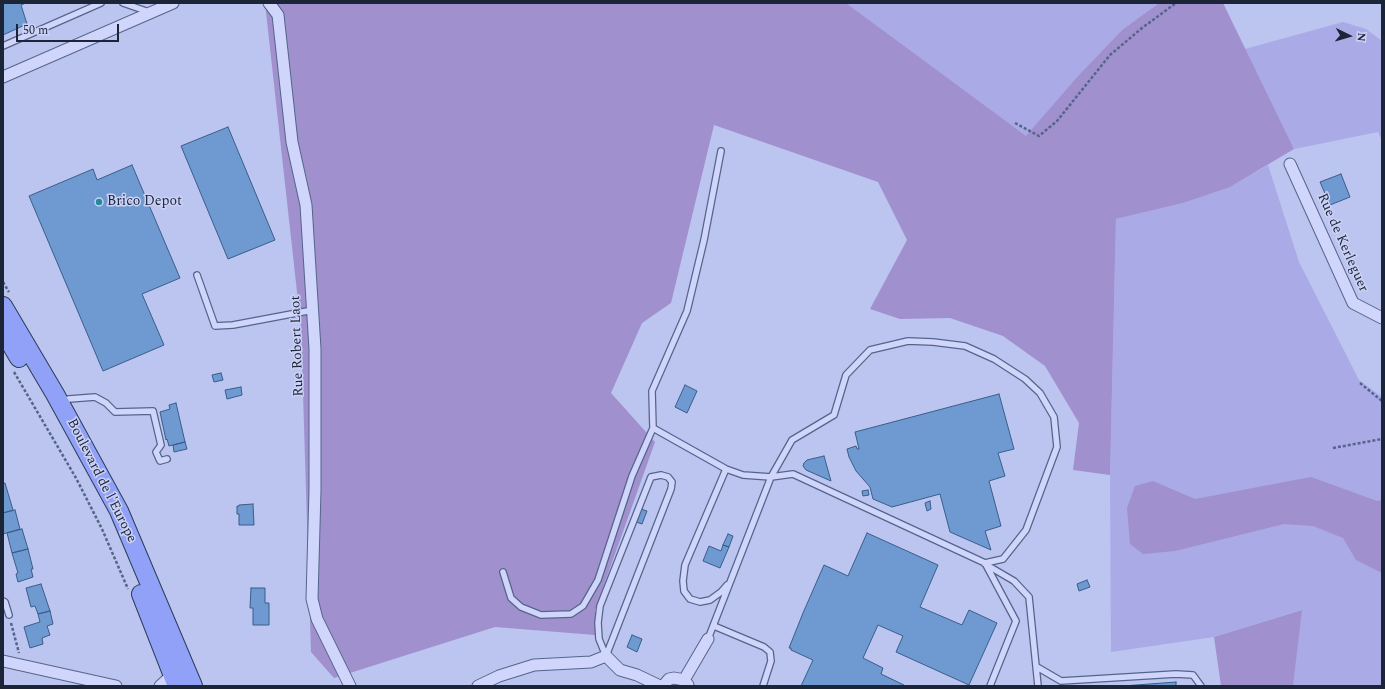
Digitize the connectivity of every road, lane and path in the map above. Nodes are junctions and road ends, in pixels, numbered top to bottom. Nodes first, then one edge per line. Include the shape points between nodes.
1 (101, 3) edge
2 (123, 3) edge
3 (174, 3) edge
4 (269, 3) edge
5 (1176, 3) edge
6 (153, 13) junction
7 (3, 46) edge
8 (3, 77) edge
9 (1014, 123) dead end
10 (721, 152) dead end
11 (1290, 164) dead end
12 (197, 275) dead end
13 (3, 306) edge
14 (313, 310) junction
15 (1382, 318) edge
16 (3, 331) edge
17 (11, 368) dead end
18 (1360, 384) dead end
19 (1382, 401) edge
20 (59, 402) junction
21 (653, 428) junction
22 (1382, 439) edge
23 (1333, 448) dead end
24 (167, 459) dead end
25 (726, 469) junction
26 (771, 477) junction
27 (985, 563) junction
28 (503, 572) dead end
29 (731, 580) junction
30 (130, 594) dead end
31 (3, 601) edge
32 (9, 615) joint
33 (714, 626) junction
34 (708, 639) joint
35 (606, 656) junction
36 (3, 661) edge
37 (17, 664) junction
38 (1037, 667) junction
39 (170, 682) edge
40 (686, 683) edge
41 (116, 686) edge
42 (193, 686) edge
43 (350, 686) edge
44 (478, 686) edge
45 (661, 686) edge
46 (763, 686) edge
47 (990, 686) edge
48 (1038, 686) edge
49 (1201, 686) edge

1 - 7 lane
2 - 6 lane
3 - 6 street
4 - 14 street, Rue Robert Laot via 278,15 292,142 306,205
5 - 9 path via 1110,55 1057,121 1039,136
6 - 8 street
10 - 21 lane via 687,310 652,391
11 - 15 street, Rue de Kerleguer via 1353,304
12 - 14 lane via 215,326
13 - 20 main road, Boulevard de l'Europe
14 - 43 street, Rue Robert Laot via 315,449 312,599 317,619
16 - 39 main road, Boulevard de l'Europe via 73,449 112,524 143,599
17 - 30 path via 76,478 102,529
18 - 19 path
20 - 24 lane via 95,397 115,412 153,411 162,445 156,452 160,461
20 - 42 main road, Boulevard de l'Europe via 119,511
21 - 25 lane
21 - 28 lane via 632,476 598,580 583,606 571,614 541,615 521,607 511,598
22 - 23 path
25 - 26 lane via 743,475
25 - 29 lane via 685,565 684,591 690,599 700,602 710,600
26 - 27 lane via 793,474
26 - 27 lane via 792,440 834,415 846,375 870,350 908,341 965,346 994,359 1025,379 1040,393 1054,417 1057,447 1026,530 1003,559
26 - 29 lane
27 - 38 lane via 1014,581 1029,597
27 - 47 lane via 1016,621
29 - 33 lane
31 - 32 lane
32 - 37 path via 19,650
33 - 34 lane
33 - 46 lane via 764,647 770,652 771,661
34 - 40 street
35 - 35 lane via 671,489 672,482 668,477 651,477 600,606 599,639
35 - 44 street via 591,662 534,665
35 - 45 street via 620,670
36 - 37 street
37 - 41 street
38 - 48 lane
38 - 49 lane via 1061,682 1176,674 1193,675
40 - 45 street via 674,678

